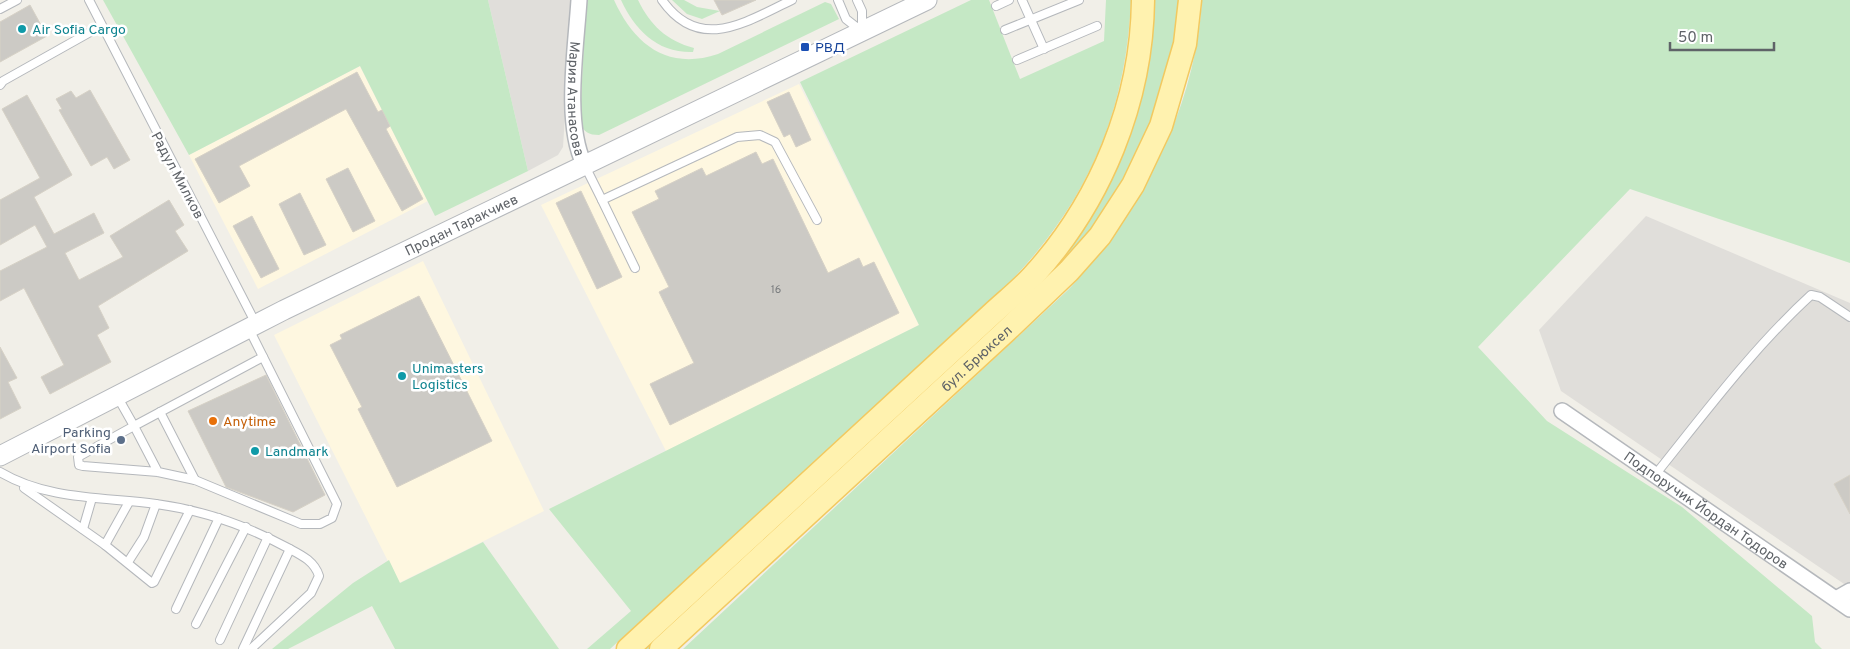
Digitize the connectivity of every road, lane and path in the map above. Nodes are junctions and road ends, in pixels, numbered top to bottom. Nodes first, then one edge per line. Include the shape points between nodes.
1 (17, 0) edge
2 (89, 0) edge
3 (579, 0) edge
4 (662, 0) edge
5 (792, 0) edge
6 (838, 0) edge
7 (857, 0) edge
8 (928, 0) edge
9 (1009, 0) edge
10 (1022, 0) edge
11 (1079, 0) edge
12 (1143, 0) edge
13 (1190, 0) edge
14 (996, 6) dead end
15 (0, 9) edge
16 (1031, 19) junction
17 (100, 26) junction
18 (1097, 26) dead end
19 (1005, 30) dead end
20 (862, 32) junction
21 (1044, 48) junction
22 (1017, 60) dead end
23 (0, 85) edge
24 (584, 164) junction
25 (602, 200) junction
26 (817, 220) dead end
27 (635, 268) dead end
28 (1850, 317) edge
29 (252, 326) junction
30 (262, 357) junction
31 (118, 396) junction
32 (1562, 411) dead end
33 (160, 412) junction
34 (134, 426) junction
35 (0, 456) edge
36 (0, 472) edge
37 (158, 472) junction
38 (1655, 475) junction
39 (12, 480) junction
40 (195, 480) junction
41 (92, 498) junction
42 (129, 502) junction
43 (156, 504) junction
44 (190, 510) junction
45 (219, 518) junction
46 (246, 527) junction
47 (83, 529) junction
48 (268, 537) junction
49 (105, 545) junction
50 (290, 549) junction
51 (128, 562) junction
52 (1850, 592) edge
53 (1836, 599) junction
54 (176, 609) dead end
55 (1850, 609) edge
56 (196, 624) dead end
57 (220, 640) dead end
58 (243, 649) edge
59 (251, 649) edge
60 (628, 649) edge
61 (661, 649) edge

1 - 15 lane
2 - 17 lane, Радул Милков
3 - 24 street, Мария Атанасова via 572,125
4 - 5 lane via 684,22 718,30 734,27
6 - 20 lane via 846,19
7 - 20 lane via 862,12
8 - 20 street, Продан Таракчиев
9 - 14 lane
10 - 16 lane
11 - 16 lane
12 - 60 main road, бул. Брюксел via 1133,84 1111,154 1092,194 1050,256 1032,277
13 - 61 main road, бул. Брюксел via 1184,44 1161,126 1133,186 1100,236 1069,271 1006,331
16 - 19 lane
16 - 21 lane
17 - 23 lane
17 - 29 lane, Радул Милков
18 - 21 lane
20 - 24 street, Продан Таракчиев
21 - 22 lane
24 - 25 lane
24 - 29 street, Продан Таракчиев
25 - 26 lane via 738,137 760,134 774,142
25 - 27 lane
28 - 38 lane via 1820,297 1811,295 1721,393
29 - 30 lane, Радул Милков
29 - 31 street, Продан Таракчиев
30 - 33 lane
30 - 40 lane, Радул Милков via 337,504 336,513 327,523 301,524
31 - 34 lane
31 - 35 street, Продан Таракчиев
32 - 38 street, Подпоручик Йордан Тодоров
33 - 34 lane
33 - 40 lane
34 - 37 lane
34 - 37 lane, Радул Милков via 81,454 77,461 83,466
36 - 39 lane
37 - 40 lane, Радул Милков
38 - 53 street, Подпоручик Йордан Тодоров
39 - 41 lane via 35,489
39 - 47 lane
41 - 42 lane
41 - 47 lane
42 - 43 lane
42 - 49 lane
43 - 44 lane
43 - 51 lane via 144,537
44 - 45 lane
44 - 51 lane via 157,580 152,582
45 - 46 lane
45 - 54 lane
46 - 48 lane
46 - 56 lane
47 - 49 lane
48 - 50 lane
48 - 57 lane
49 - 51 lane
50 - 58 lane
50 - 59 lane via 317,568 317,583 311,593
52 - 53 street
53 - 55 street, Подпоручик Йордан Тодоров

